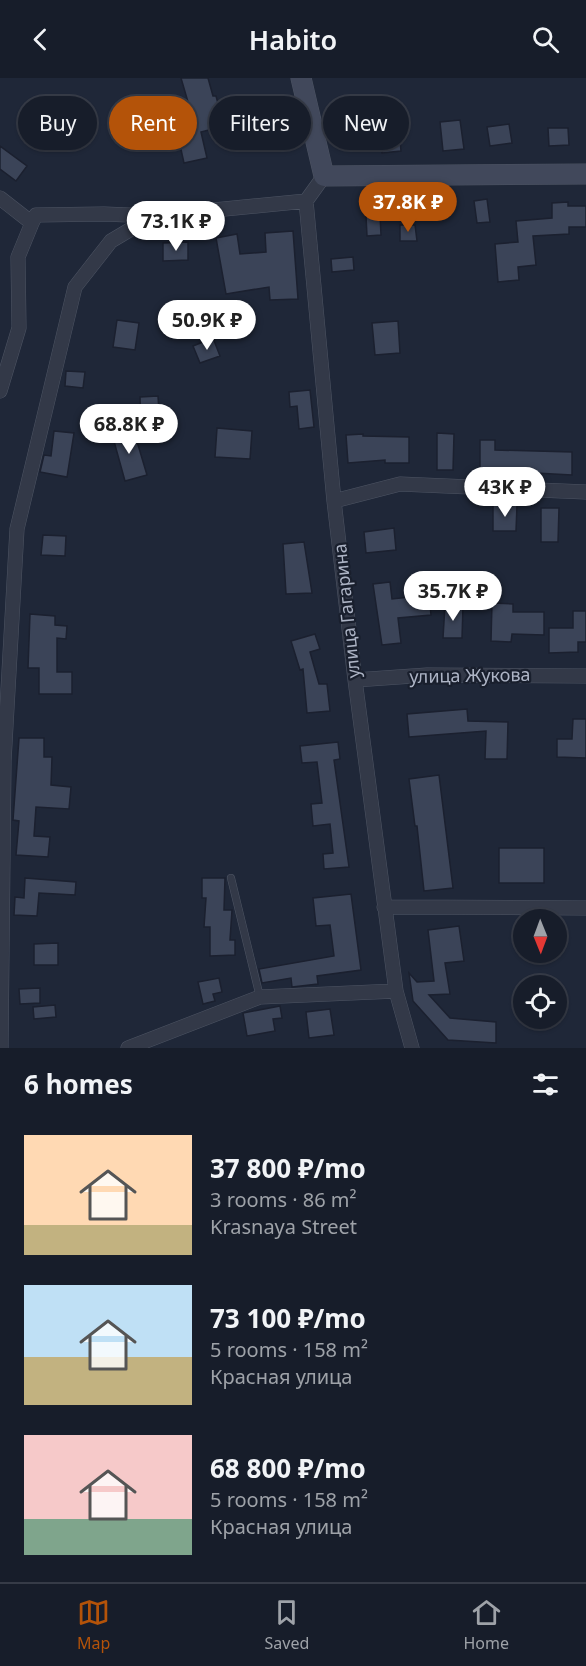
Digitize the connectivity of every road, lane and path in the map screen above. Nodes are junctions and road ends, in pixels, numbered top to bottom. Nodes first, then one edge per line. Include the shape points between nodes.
1 (301, 78) edge
2 (586, 174) edge
3 (324, 176) junction
4 (0, 198) edge
5 (306, 201) junction
6 (153, 216) junction
7 (32, 223) junction
8 (0, 392) edge
9 (586, 492) edge
10 (334, 501) junction
11 (586, 676) edge
12 (355, 680) junction
13 (231, 878) dead end
14 (384, 907) junction
15 (586, 908) edge
16 (396, 991) junction
17 (260, 997) junction
18 (1, 1048) edge
19 (128, 1048) edge
20 (412, 1048) edge

1 - 3 main road
2 - 3 main road
3 - 5 street
4 - 7 street
5 - 6 street
5 - 10 street, улица Гагарина
6 - 7 street via 36,215
6 - 18 street via 111,242 75,286 17,530 4,761
7 - 8 street via 18,257 19,328
9 - 10 street via 400,484
10 - 12 street, улица Гагарина
11 - 12 street, улица Жукова via 427,675
12 - 14 street, улица Гагарина
13 - 17 lane
14 - 15 street
14 - 16 street, улица Гагарина
16 - 17 street
16 - 20 street, улица Гагарина
17 - 19 street

